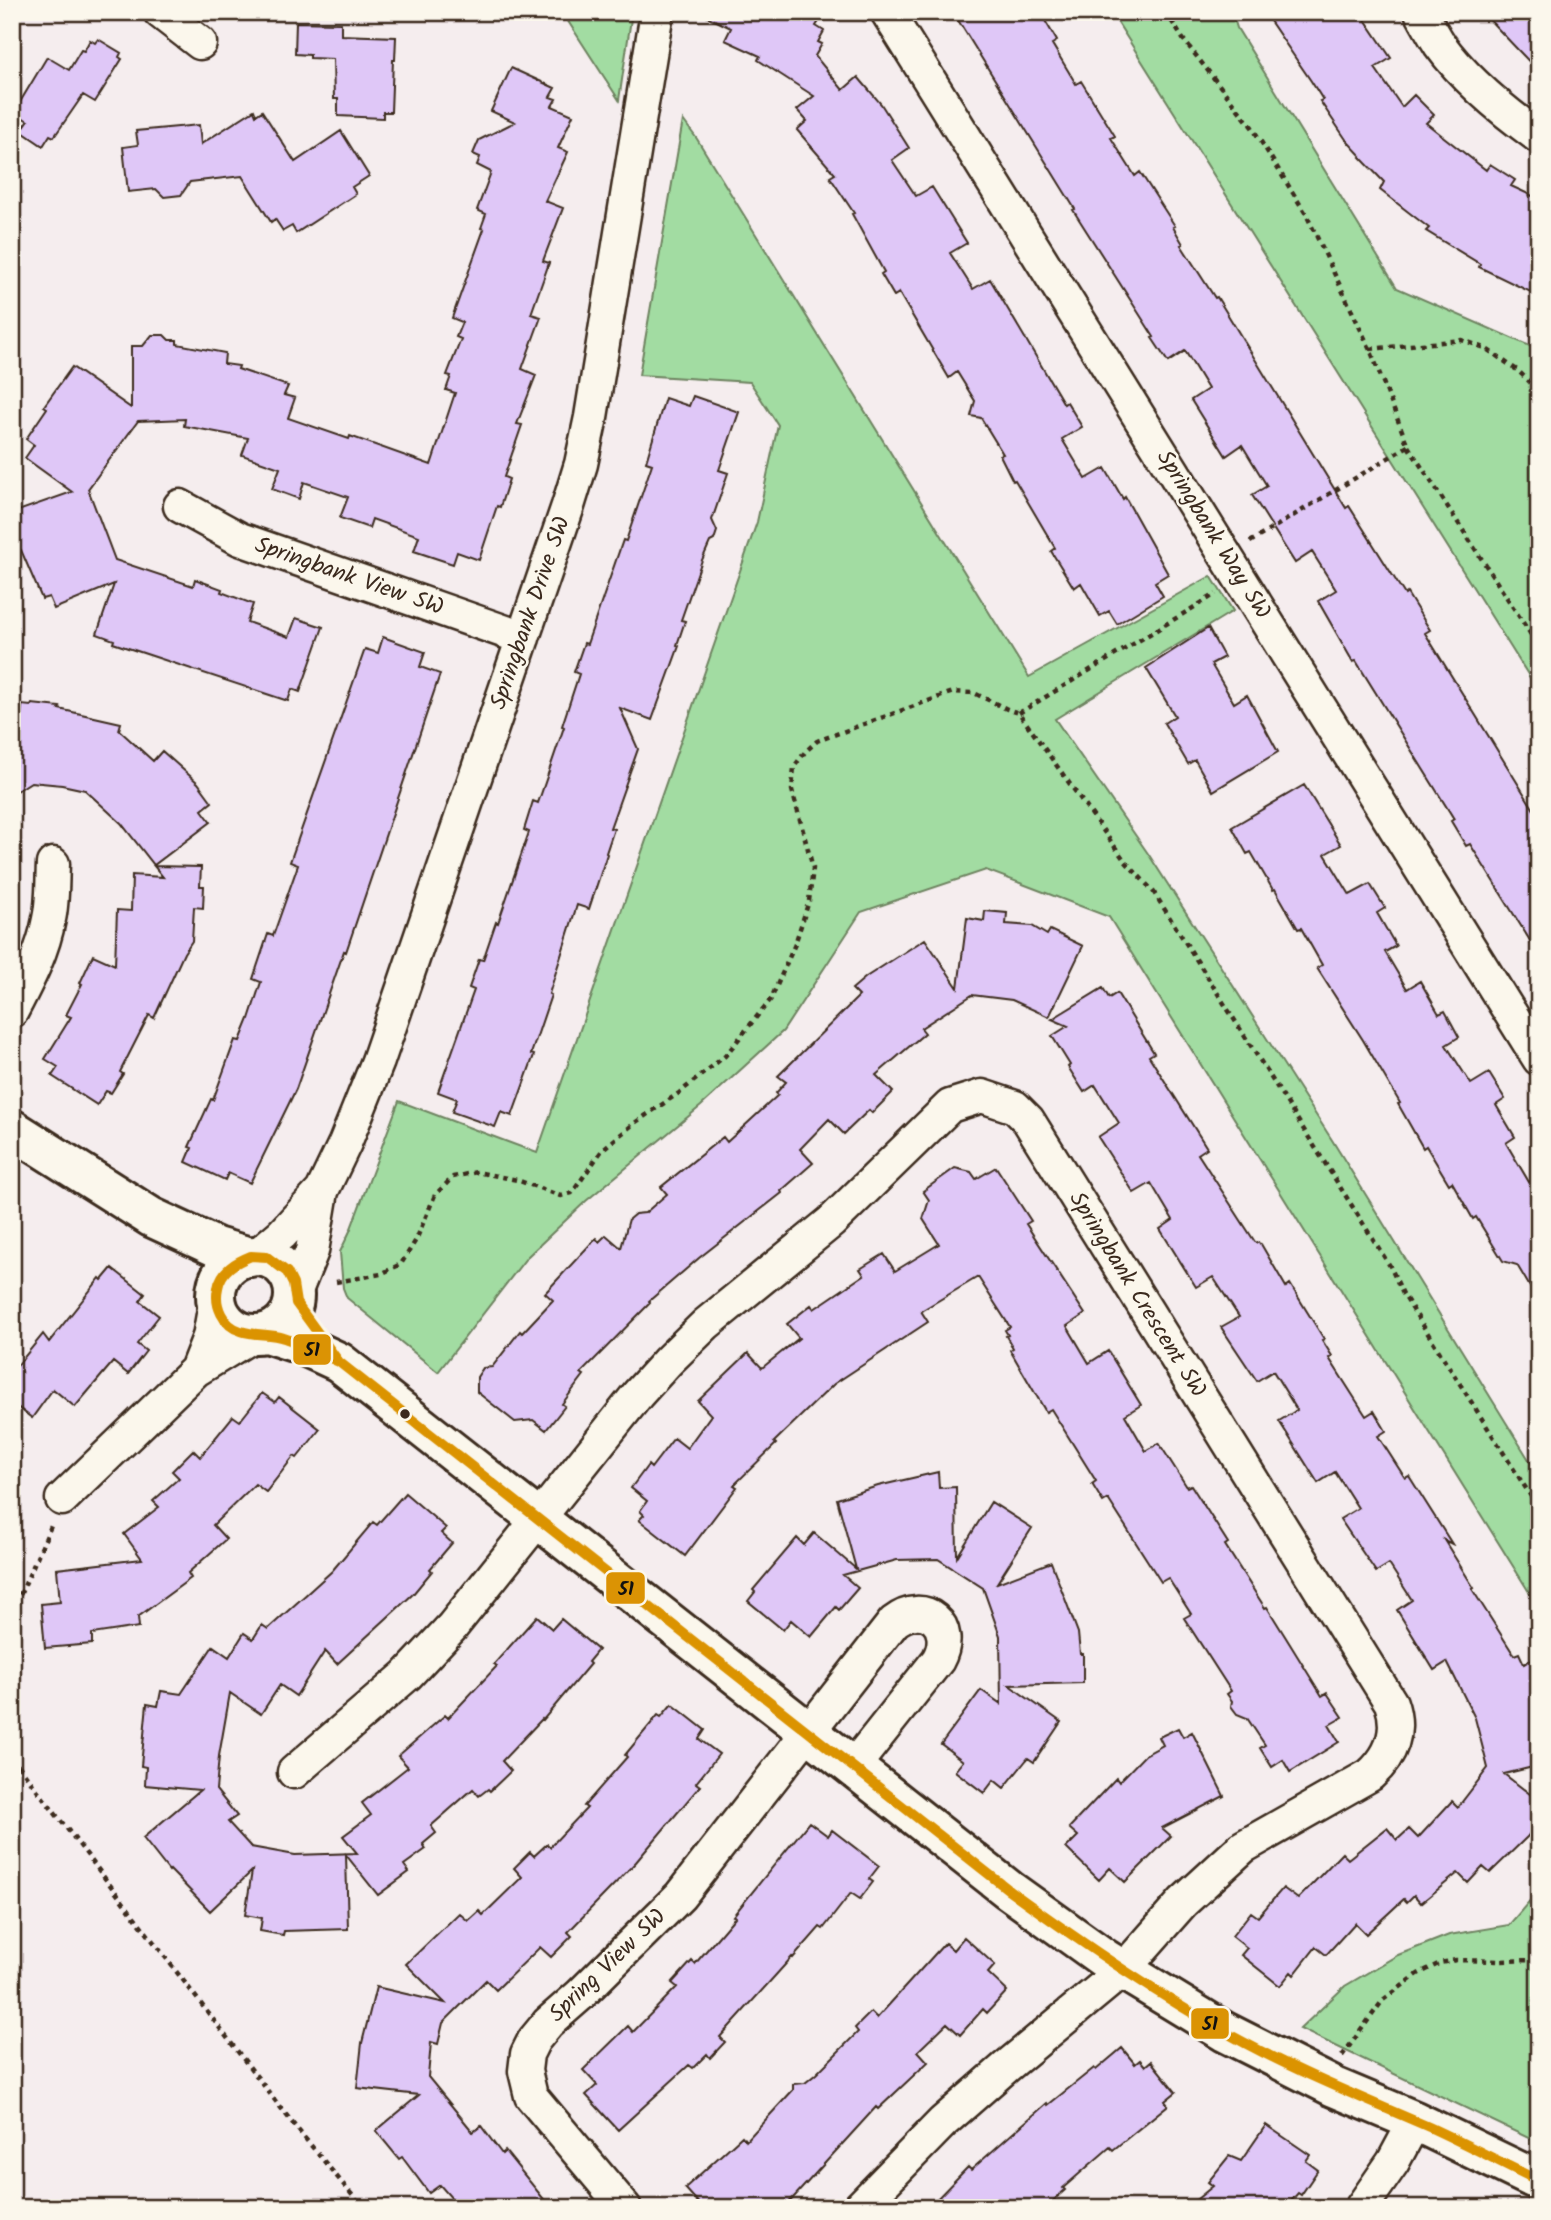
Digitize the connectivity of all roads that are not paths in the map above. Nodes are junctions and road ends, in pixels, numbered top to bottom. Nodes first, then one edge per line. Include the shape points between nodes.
1 (160, 12) edge
2 (657, 12) edge
3 (887, 12) edge
4 (1421, 12) edge
5 (200, 43) dead end
6 (1539, 137) edge
7 (180, 506) dead end
8 (523, 638) junction
9 (53, 864) dead end
10 (12, 1011) edge
11 (1539, 1059) edge
12 (12, 1129) edge
13 (322, 1191) junction
14 (151, 1217) junction
15 (253, 1256) junction
16 (216, 1296) junction
17 (294, 1297) junction
18 (261, 1334) junction
19 (339, 1362) junction
20 (196, 1370) junction
21 (62, 1499) road end
22 (539, 1521) junction
23 (809, 1732) junction
24 (853, 1767) junction
25 (294, 1772) dead end
26 (1123, 1970) junction
27 (1415, 2121) junction
28 (1539, 2181) edge
29 (625, 2208) edge
30 (859, 2208) edge
31 (1362, 2208) edge

1 - 5 street
2 - 8 street, Springbank Drive SW via 591,417 574,485
3 - 11 street, Springbank Way SW
4 - 6 street via 1441,46 1477,86
7 - 8 street, Springbank View SW via 240,540
8 - 13 street, Springbank Drive SW via 378,1061
9 - 10 street via 44,941
12 - 14 street
13 - 15 street, Springbank Drive SW via 282,1234
13 - 17 street, Springbank Drive SW via 312,1251
14 - 15 street via 216,1247
14 - 16 street
15 - 16 street via 240,1259 223,1273
15 - 17 street via 284,1269
16 - 18 street via 219,1309 233,1327
16 - 20 street via 209,1337
17 - 18 street via 283,1323
17 - 19 street
18 - 19 street via 300,1344
18 - 20 street
19 - 22 street
20 - 21 street
22 - 23 street
22 - 25 street, Springbank Crescent SW via 407,1675
22 - 26 street, Springbank Crescent SW via 668,1361 734,1299 831,1222 950,1105 982,1096 1015,1107 1028,1120 1395,1714 1393,1742 1382,1765 1243,1847 1182,1902
23 - 24 street
23 - 24 street, Spring View SW via 894,1622 914,1612 935,1619 945,1639 939,1660
23 - 29 street, Spring View SW via 680,1896 548,2023 527,2054 524,2071 531,2096
24 - 26 street via 1019,1898
26 - 27 street via 1225,2032 1334,2087
26 - 30 street via 943,2122
27 - 28 street
27 - 31 street

